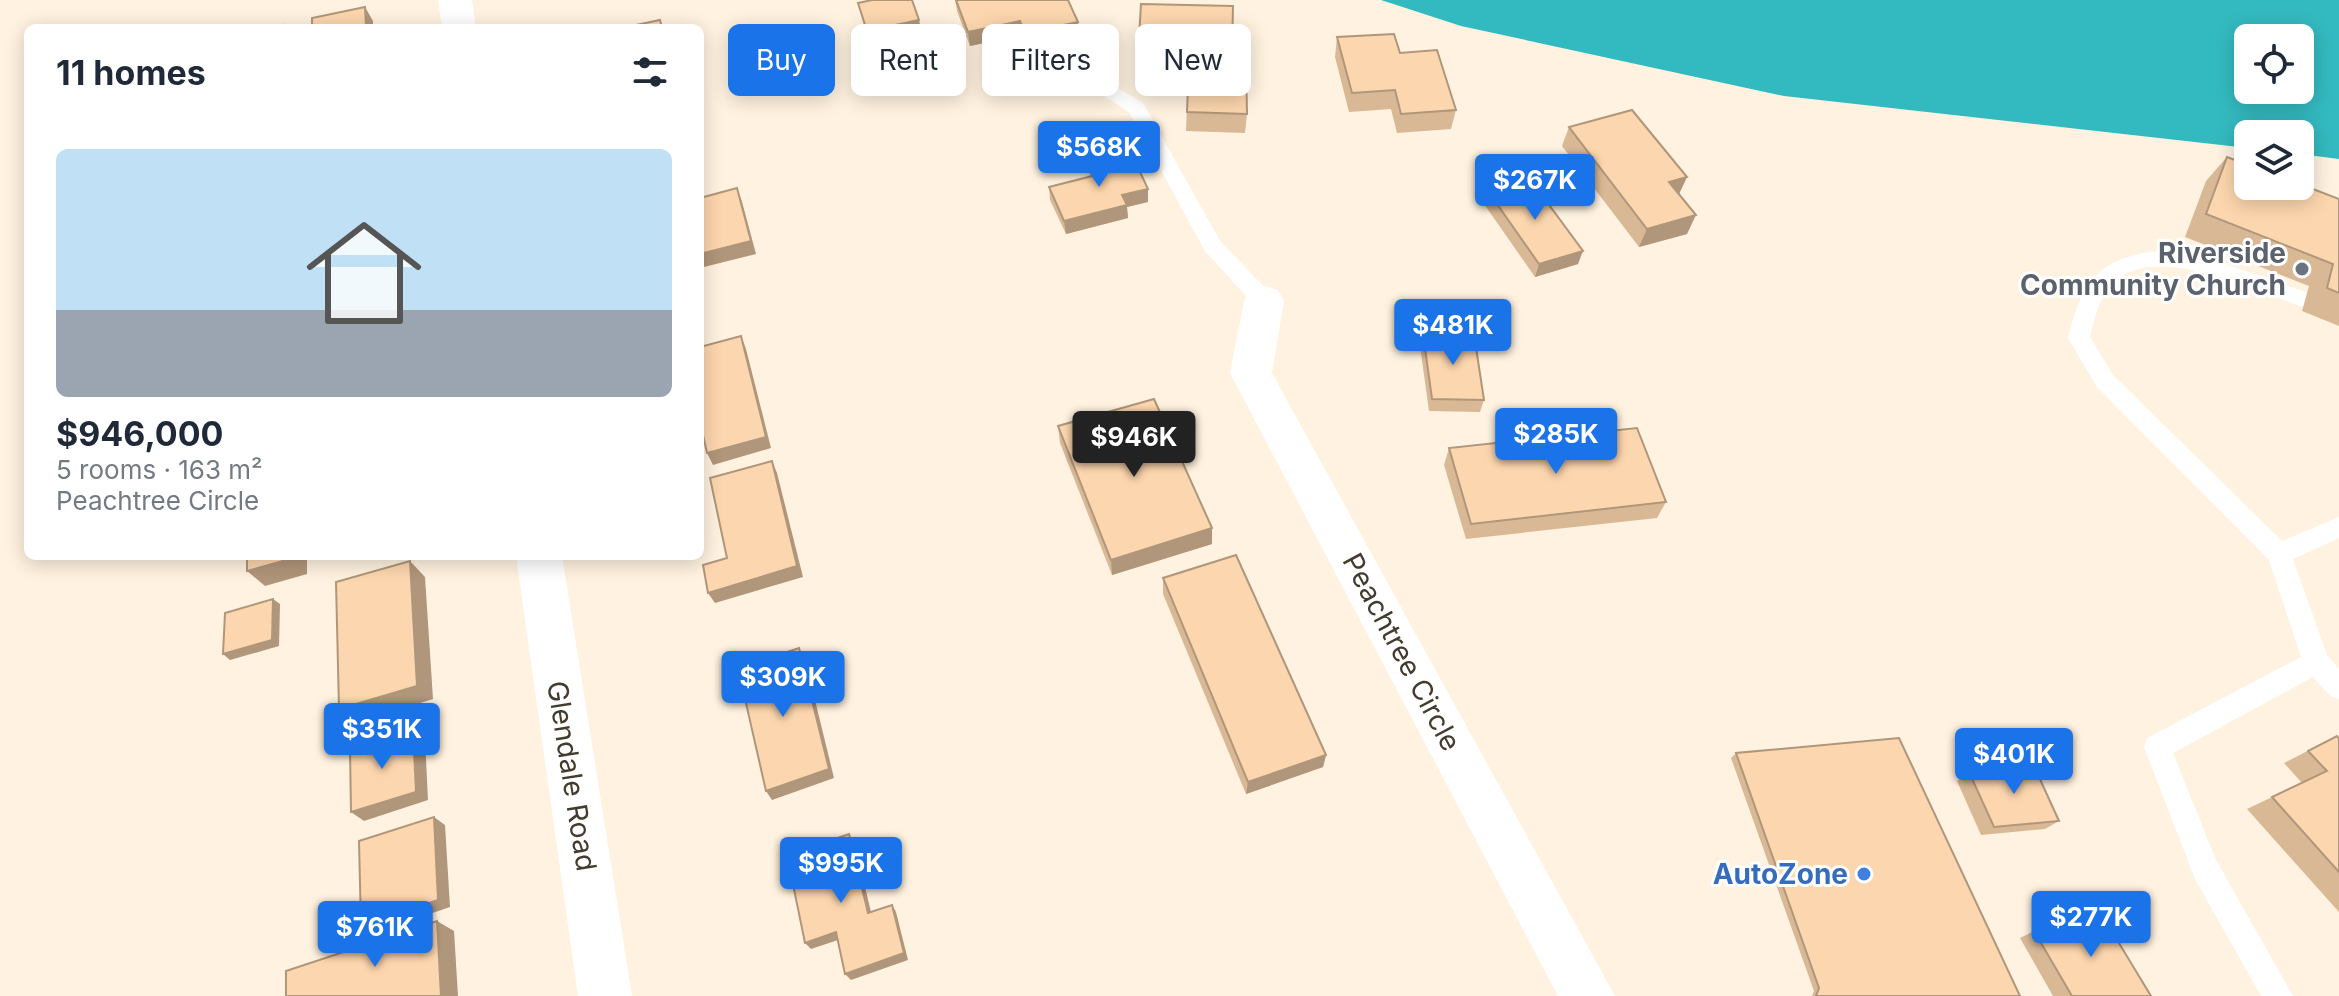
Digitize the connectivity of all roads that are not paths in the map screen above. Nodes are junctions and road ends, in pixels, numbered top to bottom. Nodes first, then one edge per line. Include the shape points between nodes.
1 (455, 0) edge
2 (458, 24) edge
3 (1118, 96) edge
4 (1264, 301) joint
5 (2339, 313) edge
6 (2339, 527) edge
7 (2279, 554) junction
8 (540, 560) edge
9 (2316, 662) junction
10 (2339, 687) edge
11 (599, 994) edge
12 (1588, 996) edge
13 (2278, 996) edge

1 - 2 street
3 - 4 lane via 1136,108 1212,246
4 - 12 street, Peachtree Circle via 1251,373
5 - 7 lane via 2208,264 2147,259 2112,271 2088,301 2079,338 2105,381
6 - 7 lane
7 - 9 lane
8 - 11 street, Glendale Road
9 - 10 lane
9 - 13 lane via 2157,747 2205,869

